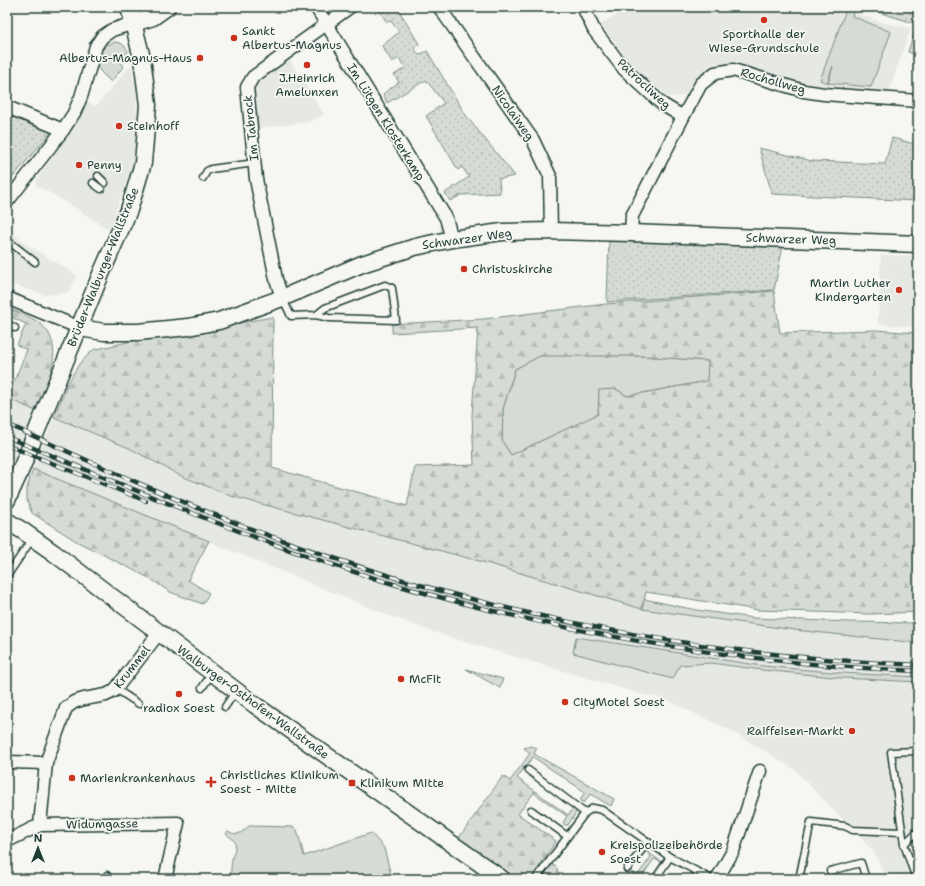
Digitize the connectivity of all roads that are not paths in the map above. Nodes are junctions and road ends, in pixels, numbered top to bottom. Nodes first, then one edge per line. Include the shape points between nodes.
1 (129, 7) edge
2 (167, 7) edge
3 (316, 7) edge
4 (350, 7) edge
5 (439, 7) edge
6 (583, 7) edge
7 (134, 23) junction
8 (326, 24) junction
9 (918, 101) edge
10 (7, 106) edge
11 (683, 117) junction
12 (63, 130) junction
13 (255, 163) junction
14 (98, 176) dead end
15 (203, 178) dead end
16 (92, 183) dead end
17 (105, 183) dead end
18 (102, 189) dead end
19 (7, 202) edge
20 (551, 231) junction
21 (631, 233) junction
22 (452, 239) junction
23 (7, 240) edge
24 (918, 244) edge
25 (35, 262) dead end
26 (7, 298) edge
27 (282, 298) junction
28 (316, 315) junction
29 (7, 324) edge
30 (15, 328) dead end
31 (80, 328) junction
32 (7, 500) edge
33 (7, 521) edge
34 (33, 538) junction
35 (7, 576) edge
36 (159, 633) junction
37 (212, 673) junction
38 (202, 688) dead end
39 (116, 689) junction
40 (236, 691) junction
41 (139, 704) dead end
42 (225, 707) dead end
43 (918, 751) edge
44 (7, 762) edge
45 (46, 763) junction
46 (528, 770) dead end
47 (760, 771) dead end
48 (531, 810) dead end
49 (585, 813) junction
50 (40, 825) junction
51 (918, 831) edge
52 (902, 832) junction
53 (568, 836) junction
54 (7, 841) edge
55 (648, 842) junction
56 (904, 844) junction
57 (670, 857) junction
58 (626, 869) dead end
59 (830, 871) dead end
60 (165, 879) edge
61 (502, 879) edge
62 (536, 879) edge
63 (655, 879) edge
64 (711, 879) edge
65 (717, 879) edge
66 (799, 879) edge
67 (866, 879) edge
68 (916, 879) edge

1 - 7 street, Brüder-Walburger-Wallstraße
2 - 7 street via 153,17
3 - 8 street, Im Lütgen Klosterkamp
4 - 8 street, Im Tabrock
5 - 20 street, Nicolaiweg via 533,140 550,176
6 - 11 street, Patrocliweg via 594,30 624,69 662,104
7 - 12 street via 112,30 102,37 96,46 81,97
7 - 31 street, Brüder-Walburger-Wallstraße via 148,105 143,163 129,210
8 - 13 street, Im Tabrock via 253,77 247,87
8 - 22 street, Im Lütgen Klosterkamp via 446,218
9 - 11 street, Rochollweg via 804,91 734,70 715,74 701,84
10 - 12 street
11 - 21 street, Rochollweg via 632,216
12 - 19 street
13 - 15 lane via 211,169
13 - 27 street, Im Tabrock via 256,180
14 - 17 lane
16 - 18 lane
20 - 21 street, Schwarzer Weg
20 - 22 street, Schwarzer Weg via 502,232
21 - 24 street, Schwarzer Weg
22 - 27 street, Schwarzer Weg via 414,247 362,264
23 - 25 lane
26 - 31 street
27 - 28 lane via 291,316
27 - 31 street, Schwarzer Weg via 219,321 188,327 138,332
28 - 28 lane via 329,318 396,320 392,288 385,285 325,308
29 - 30 lane
31 - 32 street, Brüder-Walburger-Wallstraße
33 - 34 street, Walburger-Osthofen-Wallstraße
34 - 35 lane
34 - 36 street, Walburger-Osthofen-Wallstraße
36 - 37 street, Walburger-Osthofen-Wallstraße
36 - 39 street, Krummel
37 - 38 lane
37 - 40 street, Walburger-Osthofen-Wallstraße
39 - 41 lane
39 - 45 street, Krummel via 106,695 84,698 66,708
40 - 42 lane
40 - 61 street, Walburger-Osthofen-Wallstraße
43 - 52 lane via 891,752
44 - 45 street
45 - 50 street, Krummel
46 - 49 lane
47 - 65 street via 733,851
48 - 53 lane
49 - 53 lane
49 - 55 lane via 593,808 602,810
50 - 54 street, Widumgasse
50 - 60 street, Widumgasse via 178,823
51 - 56 lane
52 - 56 lane
52 - 66 lane via 853,830 845,826 811,822
53 - 62 lane
55 - 57 lane
55 - 58 lane
56 - 68 lane
57 - 63 lane
57 - 64 lane
59 - 67 lane via 861,863

